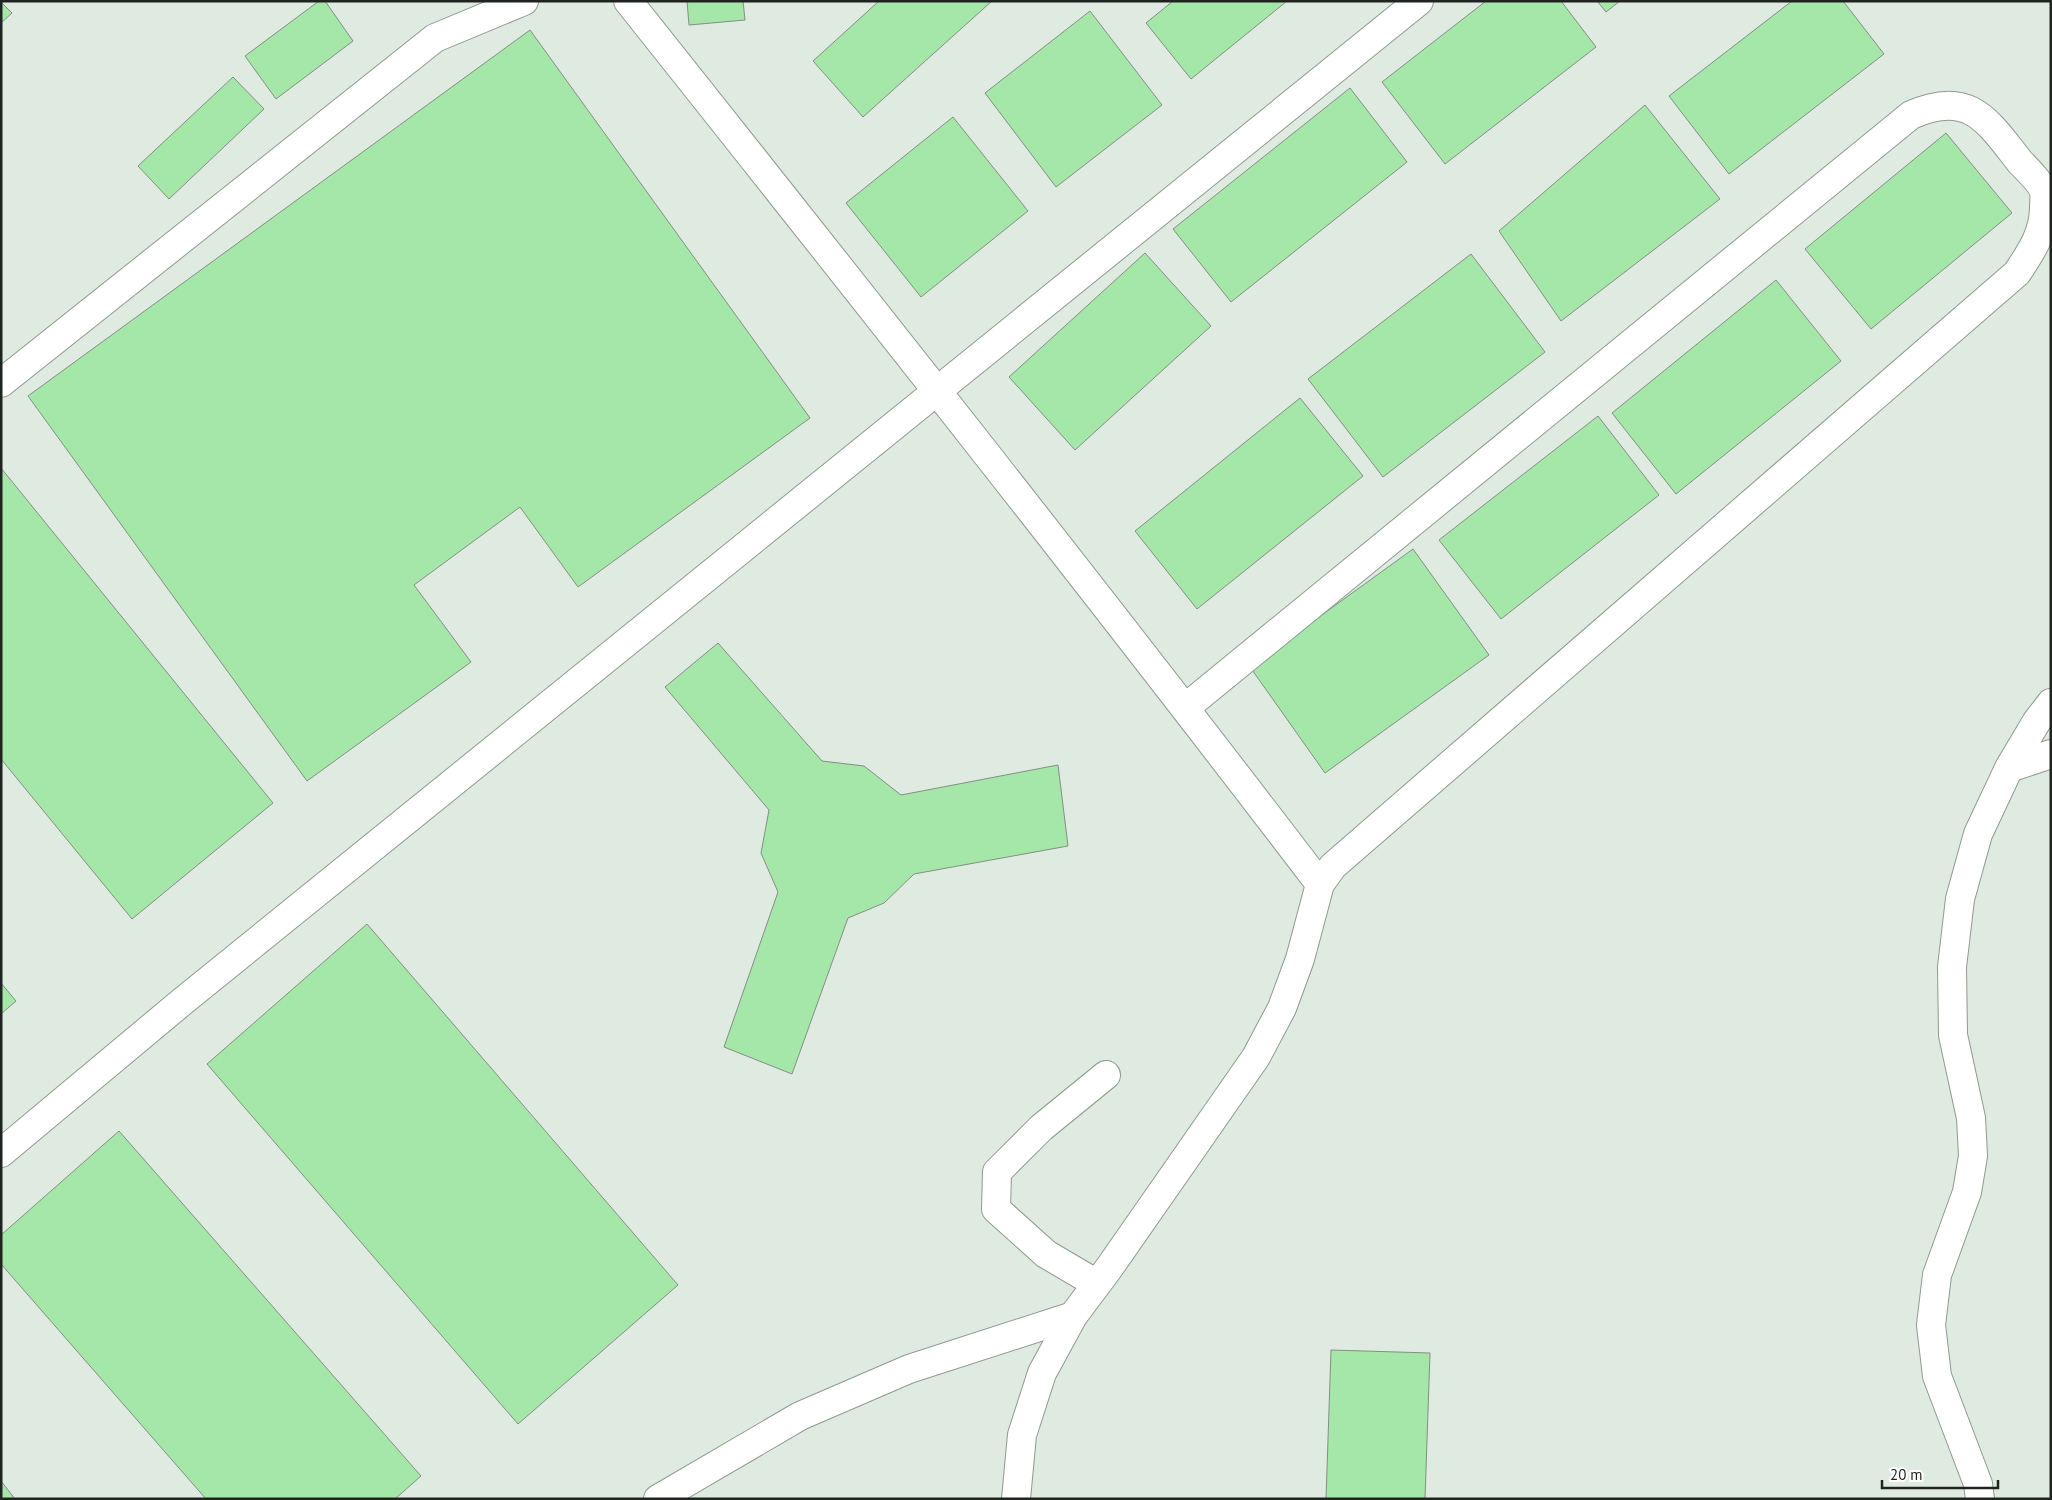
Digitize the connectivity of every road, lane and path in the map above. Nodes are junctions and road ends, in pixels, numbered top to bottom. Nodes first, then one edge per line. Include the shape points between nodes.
1 (524, 1) edge
2 (628, 1) edge
3 (1419, 1) edge
4 (1, 383) edge
5 (938, 391) junction
6 (2051, 703) edge
7 (1185, 708) junction
8 (2051, 754) edge
9 (2009, 768) junction
10 (1320, 884) junction
11 (1106, 1075) dead end
12 (1, 1153) edge
13 (1097, 1284) junction
14 (1073, 1316) junction
15 (658, 1499) edge
16 (1016, 1499) edge
17 (1980, 1499) edge

1 - 4 lane via 435,38
2 - 5 lane
3 - 5 lane
5 - 7 lane
5 - 12 lane via 183,1001
6 - 9 lane
7 - 10 lane
7 - 10 lane via 1911,115 1931,107 1953,105 1973,111 1990,124 2044,191 2044,220 2034,249 2017,273 1333,866
8 - 9 lane
9 - 17 lane via 1978,834 1960,899 1952,967 1953,1035 1971,1118 1973,1156 1967,1192 1937,1275 1931,1325 1937,1376 1978,1484
10 - 13 lane via 1300,959 1282,1008 1256,1058
11 - 13 lane via 1041,1128 997,1172 996,1209 1046,1254
13 - 14 lane
14 - 15 lane via 909,1369 809,1412
14 - 16 lane via 1042,1373 1022,1435

